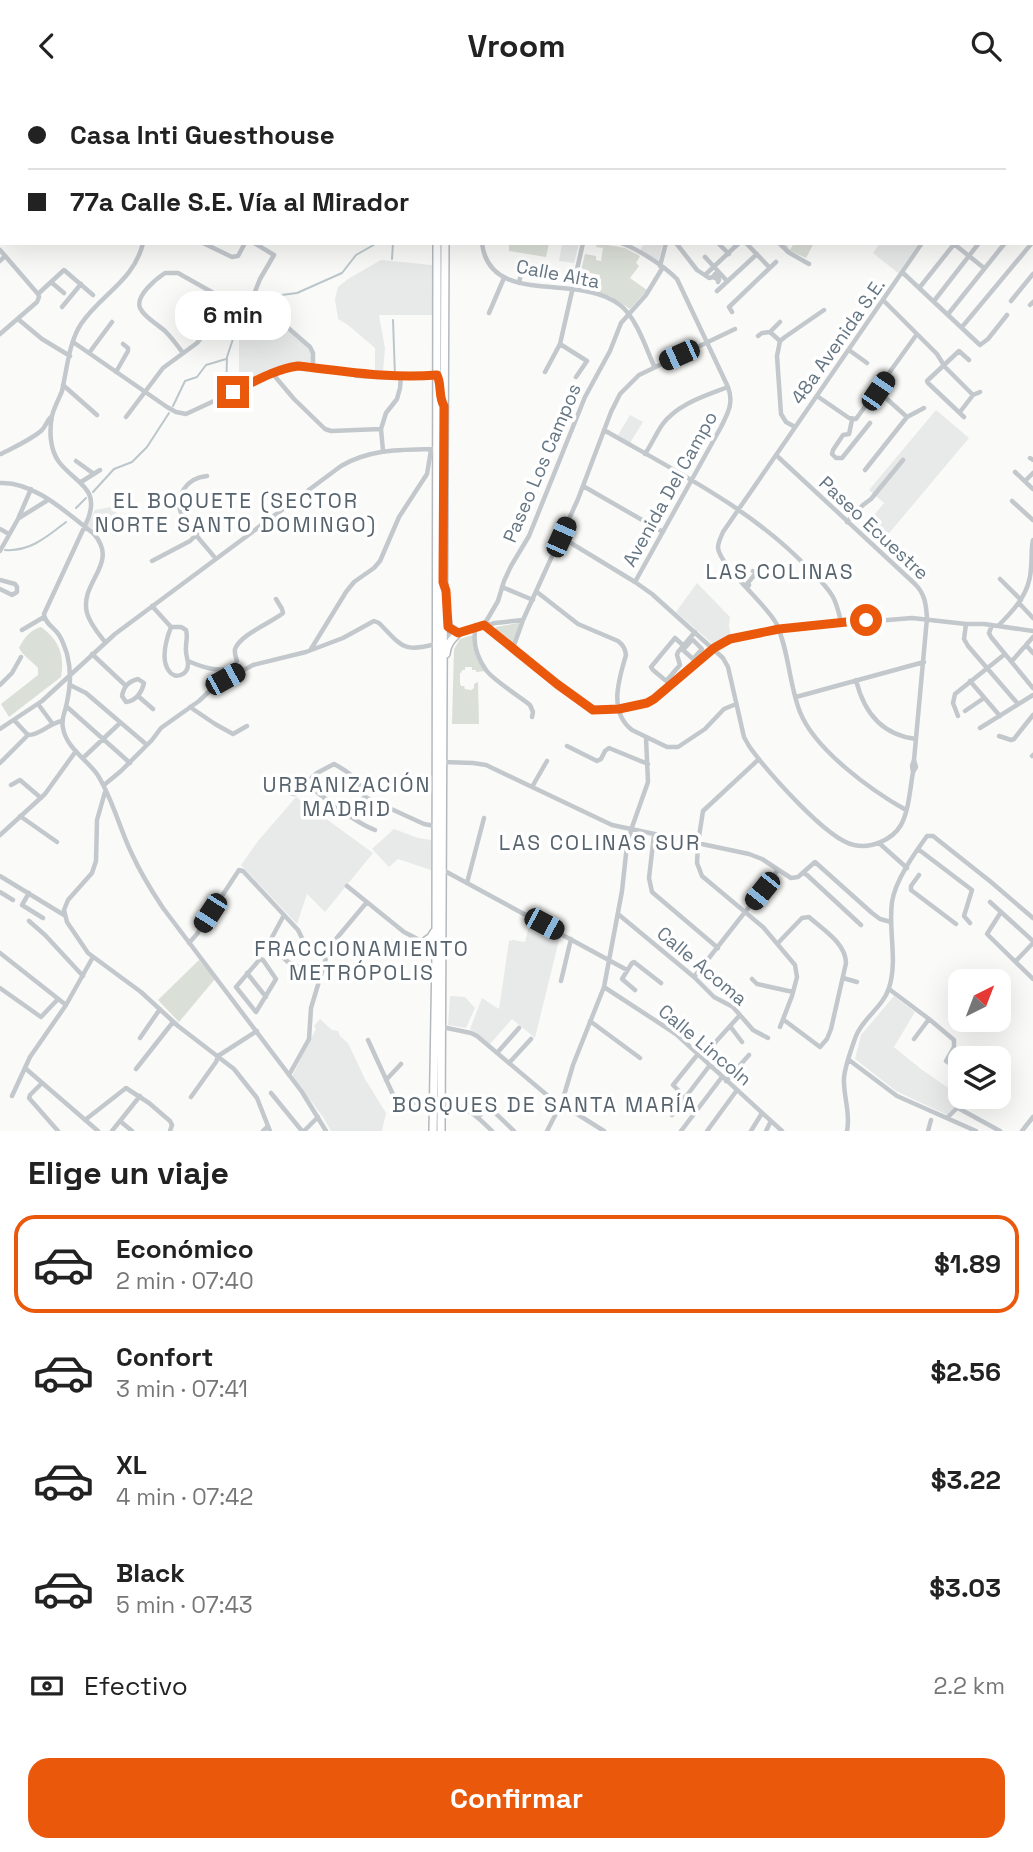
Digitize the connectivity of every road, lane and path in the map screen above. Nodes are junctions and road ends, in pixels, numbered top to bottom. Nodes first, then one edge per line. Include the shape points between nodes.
1 (142, 245) edge
2 (207, 245) edge
3 (244, 245) edge
4 (257, 245) edge
5 (438, 245) edge
6 (445, 245) edge
7 (482, 245) edge
8 (583, 245) edge
9 (625, 245) edge
10 (666, 245) edge
11 (678, 245) edge
12 (720, 245) edge
13 (737, 245) edge
14 (748, 245) edge
15 (781, 245) edge
16 (921, 245) edge
17 (953, 245) edge
18 (955, 245) edge
19 (978, 245) edge
20 (1003, 245) edge
21 (1030, 245) edge
22 (0, 250) edge
23 (729, 254) junction
24 (757, 254) junction
25 (970, 255) junction
26 (5, 256) junction
27 (705, 257) dead end
28 (524, 260) dead end
29 (0, 261) edge
30 (776, 262) dead end
31 (809, 264) dead end
32 (661, 266) junction
33 (714, 267) junction
34 (770, 268) junction
35 (984, 268) junction
36 (902, 272) junction
37 (1033, 274) edge
38 (705, 275) junction
39 (504, 278) junction
40 (720, 280) junction
41 (51, 282) junction
42 (519, 283) junction
43 (81, 285) junction
44 (920, 288) junction
45 (573, 289) junction
46 (717, 291) dead end
47 (64, 293) dead end
48 (38, 294) junction
49 (93, 295) dead end
50 (217, 295) junction
51 (884, 301) junction
52 (934, 301) junction
53 (1011, 301) dead end
54 (250, 304) junction
55 (62, 307) dead end
56 (824, 310) dead end
57 (732, 312) dead end
58 (489, 313) dead end
59 (629, 314) junction
60 (948, 314) junction
61 (1007, 315) dead end
62 (18, 319) junction
63 (112, 322) dead end
64 (780, 322) dead end
65 (962, 327) junction
66 (735, 329) dead end
67 (770, 333) junction
68 (0, 334) edge
69 (917, 334) junction
70 (758, 337) dead end
71 (780, 341) junction
72 (74, 342) junction
73 (707, 342) junction
74 (123, 344) dead end
75 (560, 344) junction
76 (444, 347) junction
77 (849, 350) junction
78 (89, 353) junction
79 (183, 353) junction
80 (70, 356) junction
81 (970, 360) dead end
82 (867, 363) dead end
83 (944, 365) junction
84 (654, 366) junction
85 (313, 367) junction
86 (116, 372) junction
87 (545, 372) dead end
88 (272, 373) junction
89 (437, 375) junction
90 (401, 376) junction
91 (576, 377) dead end
92 (63, 385) junction
93 (728, 387) junction
94 (144, 391) junction
95 (878, 391) junction
96 (233, 392) junction
97 (979, 392) dead end
98 (973, 395) junction
99 (817, 396) junction
100 (444, 406) junction
101 (241, 408) dead end
102 (924, 408) dead end
103 (97, 415) dead end
104 (52, 416) junction
105 (126, 417) dead end
106 (907, 417) junction
107 (852, 419) junction
108 (870, 423) dead end
109 (795, 427) junction
110 (381, 429) junction
111 (604, 430) junction
112 (849, 434) junction
113 (857, 440) junction
114 (434, 449) junction
115 (383, 451) junction
116 (1, 454) edge
117 (645, 454) junction
118 (776, 455) junction
119 (903, 460) dead end
120 (76, 461) dead end
121 (100, 470) dead end
122 (865, 470) dead end
123 (1015, 473) dead end
124 (1033, 473) edge
125 (94, 474) junction
126 (207, 476) dead end
127 (692, 481) junction
128 (1025, 481) junction
129 (81, 482) junction
130 (0, 483) edge
131 (583, 486) junction
132 (31, 489) junction
133 (1033, 489) edge
134 (48, 500) junction
135 (1012, 501) dead end
136 (738, 510) junction
137 (18, 519) junction
138 (1033, 520) edge
139 (847, 522) junction
140 (84, 526) junction
141 (0, 529) edge
142 (663, 532) junction
143 (9, 534) junction
144 (198, 536) junction
145 (561, 537) junction
146 (1033, 540) edge
147 (0, 551) edge
148 (216, 559) junction
149 (152, 561) dead end
150 (753, 571) dead end
151 (1000, 579) dead end
152 (0, 580) edge
153 (443, 582) junction
154 (635, 582) junction
155 (1031, 584) edge
156 (502, 587) junction
157 (747, 588) junction
158 (0, 589) edge
159 (537, 592) junction
160 (276, 599) dead end
161 (533, 600) junction
162 (1020, 602) junction
163 (152, 606) junction
164 (44, 617) junction
165 (927, 618) junction
166 (1033, 618) edge
167 (523, 620) junction
168 (495, 622) junction
169 (841, 622) junction
170 (966, 624) junction
171 (484, 625) junction
172 (995, 625) junction
173 (171, 627) junction
174 (476, 628) junction
175 (779, 629) junction
176 (22, 630) dead end
177 (1033, 631) edge
178 (695, 632) junction
179 (458, 633) junction
180 (494, 633) junction
181 (1033, 637) edge
182 (439, 641) junction
183 (105, 642) junction
184 (1026, 645) junction
185 (684, 646) junction
186 (513, 648) junction
187 (714, 648) junction
188 (311, 650) junction
189 (1033, 653) edge
190 (92, 654) junction
191 (1005, 654) junction
192 (21, 657) dead end
193 (187, 660) junction
194 (1012, 661) junction
195 (923, 662) junction
196 (678, 666) junction
197 (986, 668) junction
198 (685, 673) junction
199 (71, 675) junction
200 (439, 679) junction
201 (856, 680) junction
202 (970, 681) junction
203 (669, 683) junction
204 (70, 684) junction
205 (0, 685) edge
206 (125, 685) junction
207 (1033, 688) edge
208 (1033, 695) edge
209 (138, 696) junction
210 (796, 697) junction
211 (984, 698) junction
212 (737, 703) junction
213 (38, 704) junction
214 (1018, 704) junction
215 (66, 706) junction
216 (190, 707) junction
217 (153, 709) dead end
218 (619, 709) junction
219 (965, 711) dead end
220 (1033, 715) edge
221 (958, 716) dead end
222 (1000, 716) junction
223 (532, 717) dead end
224 (14, 720) junction
225 (62, 721) junction
226 (120, 722) junction
227 (52, 723) junction
228 (1030, 723) edge
229 (247, 726) dead end
230 (0, 729) edge
231 (980, 729) dead end
232 (28, 735) junction
233 (999, 736) dead end
234 (646, 738) junction
235 (103, 739) junction
236 (916, 739) junction
237 (147, 745) junction
238 (567, 746) dead end
239 (76, 751) junction
240 (83, 758) junction
241 (758, 759) junction
242 (547, 761) dead end
243 (130, 762) junction
244 (442, 762) junction
245 (0, 763) edge
246 (648, 764) junction
247 (306, 783) junction
248 (11, 785) dead end
249 (532, 787) junction
250 (104, 788) junction
251 (269, 792) dead end
252 (365, 797) junction
253 (41, 798) junction
254 (906, 810) junction
255 (348, 813) junction
256 (20, 816) junction
257 (484, 818) dead end
258 (435, 826) junction
259 (375, 830) dead end
260 (631, 830) junction
261 (0, 835) edge
262 (654, 835) junction
263 (57, 842) dead end
264 (698, 843) junction
265 (879, 843) junction
266 (918, 849) junction
267 (907, 868) junction
268 (442, 870) junction
269 (778, 870) junction
270 (803, 873) junction
271 (919, 875) dead end
272 (0, 877) edge
273 (900, 880) junction
274 (467, 883) junction
275 (347, 886) dead end
276 (911, 886) junction
277 (0, 892) edge
278 (29, 893) junction
279 (13, 900) dead end
280 (367, 902) junction
281 (990, 902) dead end
282 (745, 911) junction
283 (1000, 912) junction
284 (618, 914) junction
285 (284, 915) junction
286 (65, 916) junction
287 (43, 918) dead end
288 (1033, 918) edge
289 (29, 921) dead end
290 (891, 922) junction
291 (970, 923) dead end
292 (956, 924) dead end
293 (438, 925) junction
294 (861, 925) dead end
295 (302, 939) dead end
296 (571, 939) junction
297 (1033, 942) edge
298 (189, 943) junction
299 (423, 943) junction
300 (778, 943) junction
301 (435, 948) junction
302 (718, 948) junction
303 (0, 953) edge
304 (93, 957) junction
305 (609, 960) junction
306 (1016, 961) junction
307 (442, 969) junction
308 (627, 970) junction
309 (247, 974) junction
310 (83, 976) junction
311 (320, 977) junction
312 (694, 977) junction
313 (843, 978) junction
314 (752, 979) dead end
315 (1033, 979) edge
316 (561, 981) dead end
317 (857, 982) dead end
318 (661, 983) dead end
319 (604, 987) junction
320 (0, 988) edge
321 (889, 989) junction
322 (635, 990) dead end
323 (793, 992) junction
324 (266, 997) junction
325 (58, 999) junction
326 (247, 1003) junction
327 (66, 1005) junction
328 (160, 1009) junction
329 (241, 1009) junction
330 (438, 1010) junction
331 (740, 1016) junction
332 (929, 1019) junction
333 (784, 1020) junction
334 (590, 1021) junction
335 (173, 1022) junction
336 (439, 1023) junction
337 (730, 1026) junction
338 (780, 1027) dead end
339 (519, 1028) dead end
340 (257, 1031) junction
341 (140, 1038) dead end
342 (768, 1038) dead end
343 (531, 1039) dead end
344 (914, 1039) dead end
345 (368, 1040) dead end
346 (742, 1042) dead end
347 (954, 1046) edge
348 (497, 1053) junction
349 (749, 1055) dead end
350 (218, 1056) junction
351 (700, 1056) junction
352 (640, 1058) dead end
353 (849, 1060) junction
354 (401, 1063) dead end
355 (509, 1063) junction
356 (710, 1065) junction
357 (25, 1067) junction
358 (136, 1069) dead end
359 (289, 1075) junction
360 (724, 1079) junction
361 (386, 1080) junction
362 (42, 1083) junction
363 (737, 1090) junction
364 (271, 1093) dead end
365 (12, 1096) dead end
366 (140, 1096) junction
367 (191, 1097) dead end
368 (437, 1103) junction
369 (560, 1105) junction
370 (678, 1106) junction
371 (957, 1109) edge
372 (960, 1109) edge
373 (762, 1113) junction
374 (672, 1115) dead end
375 (318, 1117) junction
376 (478, 1117) junction
377 (1033, 1117) edge
378 (947, 1118) junction
379 (85, 1120) junction
380 (931, 1120) dead end
381 (120, 1121) junction
382 (771, 1121) junction
383 (269, 1129) edge
384 (58, 1131) edge
385 (97, 1131) edge
386 (112, 1131) edge
387 (132, 1131) edge
388 (170, 1131) edge
389 (262, 1131) edge
390 (303, 1131) edge
391 (326, 1131) edge
392 (433, 1131) edge
393 (441, 1131) edge
394 (492, 1131) edge
395 (514, 1131) edge
396 (547, 1131) edge
397 (604, 1131) edge
398 (681, 1131) edge
399 (707, 1131) edge
400 (751, 1131) edge
401 (766, 1131) edge
402 (782, 1131) edge
403 (847, 1131) edge
404 (928, 1131) edge
405 (976, 1131) edge
406 (1000, 1131) edge
407 (1022, 1131) edge

1 - 72 street via 132,269 84,320
2 - 3 street via 232,257 240,255
4 - 54 street via 274,255
5 - 89 highway
6 - 76 highway
7 - 39 street, Calle Alta via 490,266
8 - 45 street
9 - 32 street
10 - 32 street, Paseo Los Campos
11 - 38 street
12 - 23 street
13 - 23 street
14 - 24 street
15 - 31 street
16 - 36 street, 48a Avenida S.E.
17 - 44 street
18 - 25 street
19 - 25 street
20 - 35 street
21 - 65 street
22 - 26 street
23 - 33 street
24 - 34 street
24 - 40 street
25 - 35 street
25 - 52 street
26 - 29 street
26 - 48 street
27 - 33 street
28 - 42 street
30 - 34 street
32 - 59 street, Paseo Los Campos via 646,295
32 - 73 street via 680,285
33 - 38 street
33 - 40 street
34 - 57 street via 729,307
35 - 60 street
36 - 44 street
36 - 51 street, 48a Avenida S.E.
37 - 53 street
38 - 40 street
39 - 42 street, Calle Alta
39 - 58 street
40 - 46 street
41 - 43 street via 64,270
41 - 47 street
41 - 48 street
42 - 45 street, Calle Alta
43 - 49 street
43 - 55 street
44 - 52 street
45 - 59 street, Calle Alta via 604,297
45 - 75 street
48 - 62 street via 37,302
50 - 54 street
50 - 79 street via 204,334
50 - 79 street via 172,272 160,276 139,300 139,307
51 - 69 street
51 - 77 street, 48a Avenida S.E.
52 - 60 street
54 - 85 street via 278,318 310,347
56 - 71 street
59 - 84 street
59 - 156 street, Paseo Los Campos via 585,397 529,536
60 - 65 street
61 - 65 street via 980,345
62 - 68 street
62 - 80 street
63 - 78 street
64 - 67 street
66 - 73 street
67 - 70 street
67 - 71 street
69 - 83 street
69 - 95 street
71 - 109 street via 782,414
72 - 78 street
72 - 80 street
73 - 84 street
73 - 93 street
74 - 86 street via 128,351
75 - 87 street
75 - 91 street via 587,361
76 - 89 highway
76 - 100 highway
77 - 82 street
77 - 99 street, 48a Avenida S.E.
78 - 86 street
79 - 94 street
80 - 92 street
81 - 83 street via 961,351
83 - 98 street
83 - 98 street via 928,383 962,414
84 - 111 street via 626,386
85 - 88 street via 286,367
85 - 90 street
86 - 94 street
88 - 96 street
88 - 110 street via 326,429
89 - 90 street
89 - 100 highway
89 - 114 highway
90 - 110 street via 397,399
92 - 103 street
92 - 104 street
93 - 117 street via 675,412
93 - 127 street, Avenida Del Campo via 730,410
94 - 96 street via 186,414
94 - 105 street
95 - 106 street
95 - 107 street
96 - 101 street
97 - 98 street
99 - 107 street
99 - 109 street, 48a Avenida S.E.
100 - 153 highway
102 - 106 street
104 - 116 street via 39,432
104 - 129 street via 56,457
106 - 122 street
107 - 112 street
108 - 113 street
109 - 118 street, 48a Avenida S.E.
110 - 115 street
111 - 117 street
111 - 131 street
112 - 113 street
112 - 113 street via 843,435 833,450 836,458 842,458
114 - 115 street
114 - 182 highway
114 - 188 street via 427,474 399,517 380,561 346,592
115 - 148 street via 358,457 332,473
117 - 127 street
118 - 136 street, 48a Avenida S.E.
118 - 139 street, Paseo Ecuestre
119 - 139 street
120 - 125 street
121 - 125 street
123 - 128 street
124 - 128 street
125 - 129 street
126 - 144 street via 185,487 178,503
127 - 136 street
127 - 142 street, Avenida Del Campo
128 - 133 street
129 - 140 street via 91,502
130 - 132 street
131 - 142 street
131 - 145 street
132 - 134 street
132 - 137 street
134 - 137 street
134 - 140 street
135 - 138 street
136 - 157 street, 48a Avenida S.E. via 718,547
136 - 169 street via 784,544 827,587
137 - 143 street
139 - 165 street, Paseo Ecuestre via 919,588
140 - 164 street
140 - 183 street via 104,551 86,606 91,623
141 - 143 street
142 - 154 street, Avenida Del Campo
143 - 147 street
144 - 148 street
144 - 149 street
145 - 154 street
145 - 159 street
146 - 155 street
148 - 163 street
150 - 157 street
151 - 162 street
152 - 158 street via 15,584 18,592 12,595
153 - 179 highway via 448,627
153 - 182 highway
154 - 178 street
155 - 162 street
156 - 161 street
156 - 171 street, Paseo Los Campos
157 - 175 street via 771,610
159 - 161 street
159 - 218 street via 578,624 626,649 617,693
160 - 193 street via 283,613 247,636 236,648 233,667 206,668
161 - 167 street
162 - 166 street
162 - 172 street
163 - 173 street
163 - 183 street
164 - 176 street
164 - 199 street via 62,641
165 - 169 street
165 - 170 street
165 - 195 street, Paseo Ecuestre
167 - 168 street
167 - 186 street
168 - 171 street
168 - 180 street
169 - 175 street
170 - 172 street
170 - 197 street via 964,639
171 - 174 street
171 - 180 street
172 - 177 street
172 - 191 street via 989,632
173 - 193 street via 186,630
173 - 193 street via 165,653 170,673 176,677 184,673
174 - 179 street
174 - 223 street via 474,645 486,670 530,705
175 - 187 street via 730,639
175 - 210 street
178 - 185 street
178 - 187 street
179 - 182 street
179 - 200 highway via 447,646 445,672
180 - 186 street
181 - 184 street
182 - 188 street via 412,649 374,621
182 - 200 highway
183 - 190 street
184 - 189 street
184 - 194 street
185 - 196 street via 677,655
185 - 203 street via 675,638 651,667
186 - 218 street via 587,707
187 - 198 street
187 - 212 street via 728,667
188 - 216 street via 237,672
190 - 199 street
190 - 206 street
191 - 194 street
191 - 197 street
192 - 205 street
194 - 207 street
195 - 201 street
195 - 236 street, Paseo Ecuestre
196 - 198 street
196 - 203 street
197 - 202 street
197 - 214 street
198 - 203 street
199 - 204 street
199 - 213 street
200 - 244 highway
200 - 258 highway
201 - 210 street
201 - 236 street via 866,708 883,727
202 - 211 street
202 - 221 street via 953,699
203 - 218 street via 647,703
204 - 215 street
204 - 226 street
206 - 209 street via 122,696 126,702
206 - 209 street via 142,680
208 - 214 street
209 - 217 street
210 - 254 street via 799,712 820,743 882,796
211 - 219 street
211 - 222 street
212 - 234 street via 678,747
212 - 241 street via 744,737
213 - 224 street
213 - 227 street
214 - 222 street
215 - 225 street
215 - 235 street
216 - 229 street via 233,734
216 - 237 street
218 - 234 street via 627,726
220 - 228 street
222 - 231 street
224 - 230 street
224 - 232 street
225 - 227 street
225 - 239 street via 66,739
226 - 235 street
226 - 237 street
227 - 232 street
228 - 233 street via 1014,739
232 - 245 street
234 - 246 street
235 - 240 street
235 - 243 street
236 - 254 street, Paseo Ecuestre via 916,767
237 - 243 street
238 - 246 street via 597,761 611,748
239 - 240 street
239 - 253 street
240 - 250 street
241 - 264 street via 703,811
241 - 265 street via 838,838 854,846
242 - 249 street
243 - 250 street
244 - 249 street via 486,765
244 - 268 highway
246 - 260 street via 648,782
247 - 251 street via 292,795 278,784
247 - 252 street via 334,764 357,780
247 - 255 street
248 - 253 street via 20,780
249 - 260 street
250 - 286 street via 96,861 92,873 68,900
250 - 298 street via 143,877
252 - 255 street
252 - 258 street
253 - 256 street
254 - 265 street via 896,832
255 - 259 street
256 - 261 street
256 - 263 street
257 - 274 street
258 - 293 highway
260 - 262 street
260 - 284 street
262 - 264 street
262 - 302 street via 652,892
264 - 269 street via 749,854
264 - 282 street via 696,863 702,876
265 - 267 street
266 - 267 street
266 - 288 street via 929,835
266 - 291 street via 972,890 964,915
267 - 273 street
268 - 274 street
268 - 293 highway
269 - 270 street via 791,878
269 - 282 street
270 - 290 street via 813,862 872,913
270 - 294 street
271 - 276 street
272 - 278 street
273 - 276 street
273 - 290 street
274 - 296 street
275 - 280 street
276 - 292 street
277 - 279 street
278 - 286 street
278 - 287 street via 22,905
280 - 299 street
280 - 311 street via 336,939
281 - 283 street
282 - 300 street
282 - 302 street
283 - 297 street
283 - 306 street via 987,934
284 - 305 street
284 - 312 street, Calle Acoma
285 - 295 street
285 - 298 street via 239,870
285 - 311 street via 270,945 288,962
286 - 304 street
289 - 310 street
290 - 321 street via 897,962
293 - 299 highway
293 - 301 highway
293 - 307 highway
296 - 305 street
296 - 316 street
297 - 306 street
298 - 329 street
299 - 301 street
300 - 313 street via 808,917 845,952
300 - 323 street via 795,965
301 - 307 highway
301 - 330 highway
302 - 312 street
303 - 325 street
304 - 310 street
304 - 328 street
305 - 308 street
305 - 319 street
306 - 315 street
307 - 330 highway
308 - 318 street via 634,962
308 - 322 street via 622,979
309 - 324 street
309 - 324 street via 263,960 276,979
309 - 326 street via 236,987
310 - 327 street
311 - 359 street via 307,1042
312 - 331 street, Calle Acoma
313 - 317 street
313 - 333 street via 831,1028 820,1047
314 - 323 street
319 - 334 street
319 - 351 street, Calle Lincoln via 657,1020
320 - 325 street via 41,1017
321 - 332 street
321 - 353 street via 857,1033
323 - 333 street
324 - 326 street via 257,1012
325 - 327 street
326 - 329 street
327 - 357 street
328 - 335 street
328 - 341 street
329 - 340 street
330 - 336 highway
331 - 337 street
331 - 342 street, Calle Acoma
332 - 344 street
332 - 347 street via 955,1041
333 - 338 street
334 - 352 street
334 - 369 street
335 - 350 street
335 - 358 street
336 - 348 street via 471,1033
336 - 368 highway
337 - 346 street
337 - 351 street
339 - 348 street
340 - 350 street
340 - 359 street
343 - 355 street
345 - 361 street
348 - 355 street
349 - 360 street
350 - 367 street
350 - 383 street via 253,1092
351 - 356 street, Calle Lincoln
351 - 370 street via 673,1085 682,1094
353 - 378 street via 897,1096
353 - 403 street via 844,1076
354 - 361 street
355 - 369 street
356 - 360 street, Calle Lincoln
356 - 370 street
357 - 362 street
357 - 365 street
359 - 375 street
360 - 363 street, Calle Lincoln
360 - 398 street
361 - 368 street via 398,1101
362 - 379 street
362 - 384 street via 29,1098
363 - 373 street, Calle Lincoln
363 - 399 street
364 - 390 street
366 - 379 street via 124,1088
366 - 381 street
366 - 388 street via 170,1121
368 - 376 street via 452,1102
368 - 392 highway
368 - 393 highway
369 - 396 street
369 - 397 street
370 - 374 street
371 - 378 street
372 - 406 street
373 - 382 street, Calle Lincoln
373 - 400 street
375 - 390 street
375 - 391 street
376 - 394 street
376 - 395 street via 489,1107
377 - 407 street
378 - 405 street
379 - 385 street
380 - 404 street
381 - 386 street
381 - 387 street
382 - 401 street
382 - 402 street, Calle Lincoln
383 - 389 street

